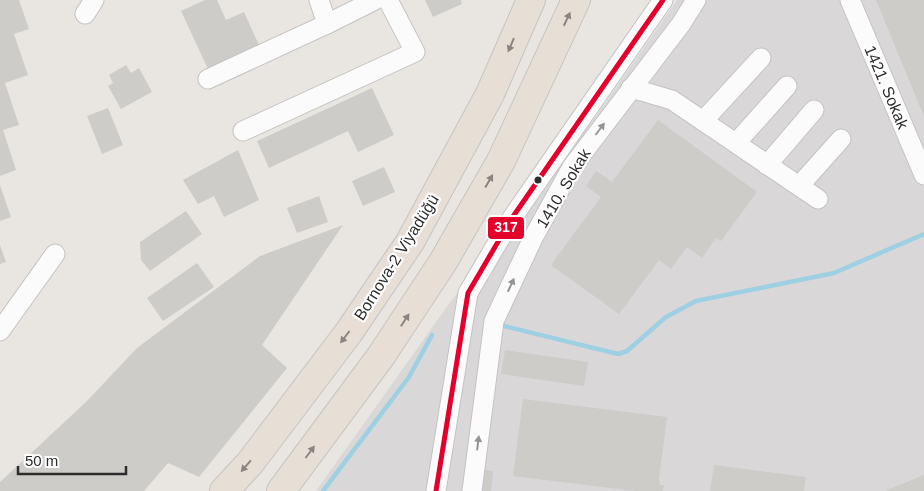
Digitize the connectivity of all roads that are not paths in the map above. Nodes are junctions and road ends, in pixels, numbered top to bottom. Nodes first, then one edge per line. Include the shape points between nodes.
1 (319, 0) edge
2 (374, 0) edge
3 (388, 0) edge
4 (531, 0) edge
5 (576, 0) edge
6 (663, 0) edge
7 (696, 0) edge
8 (850, 0) edge
9 (328, 24) junction
10 (761, 58) dead end
11 (208, 79) dead end
12 (787, 86) dead end
13 (631, 88) junction
14 (814, 110) dead end
15 (703, 121) junction
16 (243, 131) dead end
17 (841, 139) dead end
18 (736, 144) junction
19 (767, 165) junction
20 (924, 175) edge
21 (798, 186) junction
22 (818, 199) dead end
23 (55, 254) dead end
24 (0, 331) edge
25 (224, 491) edge
26 (281, 491) edge
27 (436, 491) edge
28 (472, 491) edge

1 - 9 street
2 - 9 street
3 - 16 street via 415,52
4 -> 25 highway, Bornova-2 Viyadüğü via 490,94 410,242 349,332 250,463
26 -> 5 highway via 381,356 443,262 501,161
6 - 27 street, 1410. Sokak via 512,218 468,293
7 - 13 street, 1410. Sokak
8 - 20 street, 1421. Sokak
9 - 11 street
10 - 15 street
12 - 18 street
13 - 15 street via 672,100
28 -> 13 street, 1410. Sokak via 494,321 533,238 572,167
14 - 19 street
15 - 18 street
17 - 21 street
18 - 19 street
19 - 21 street
21 - 22 street
23 - 24 street

